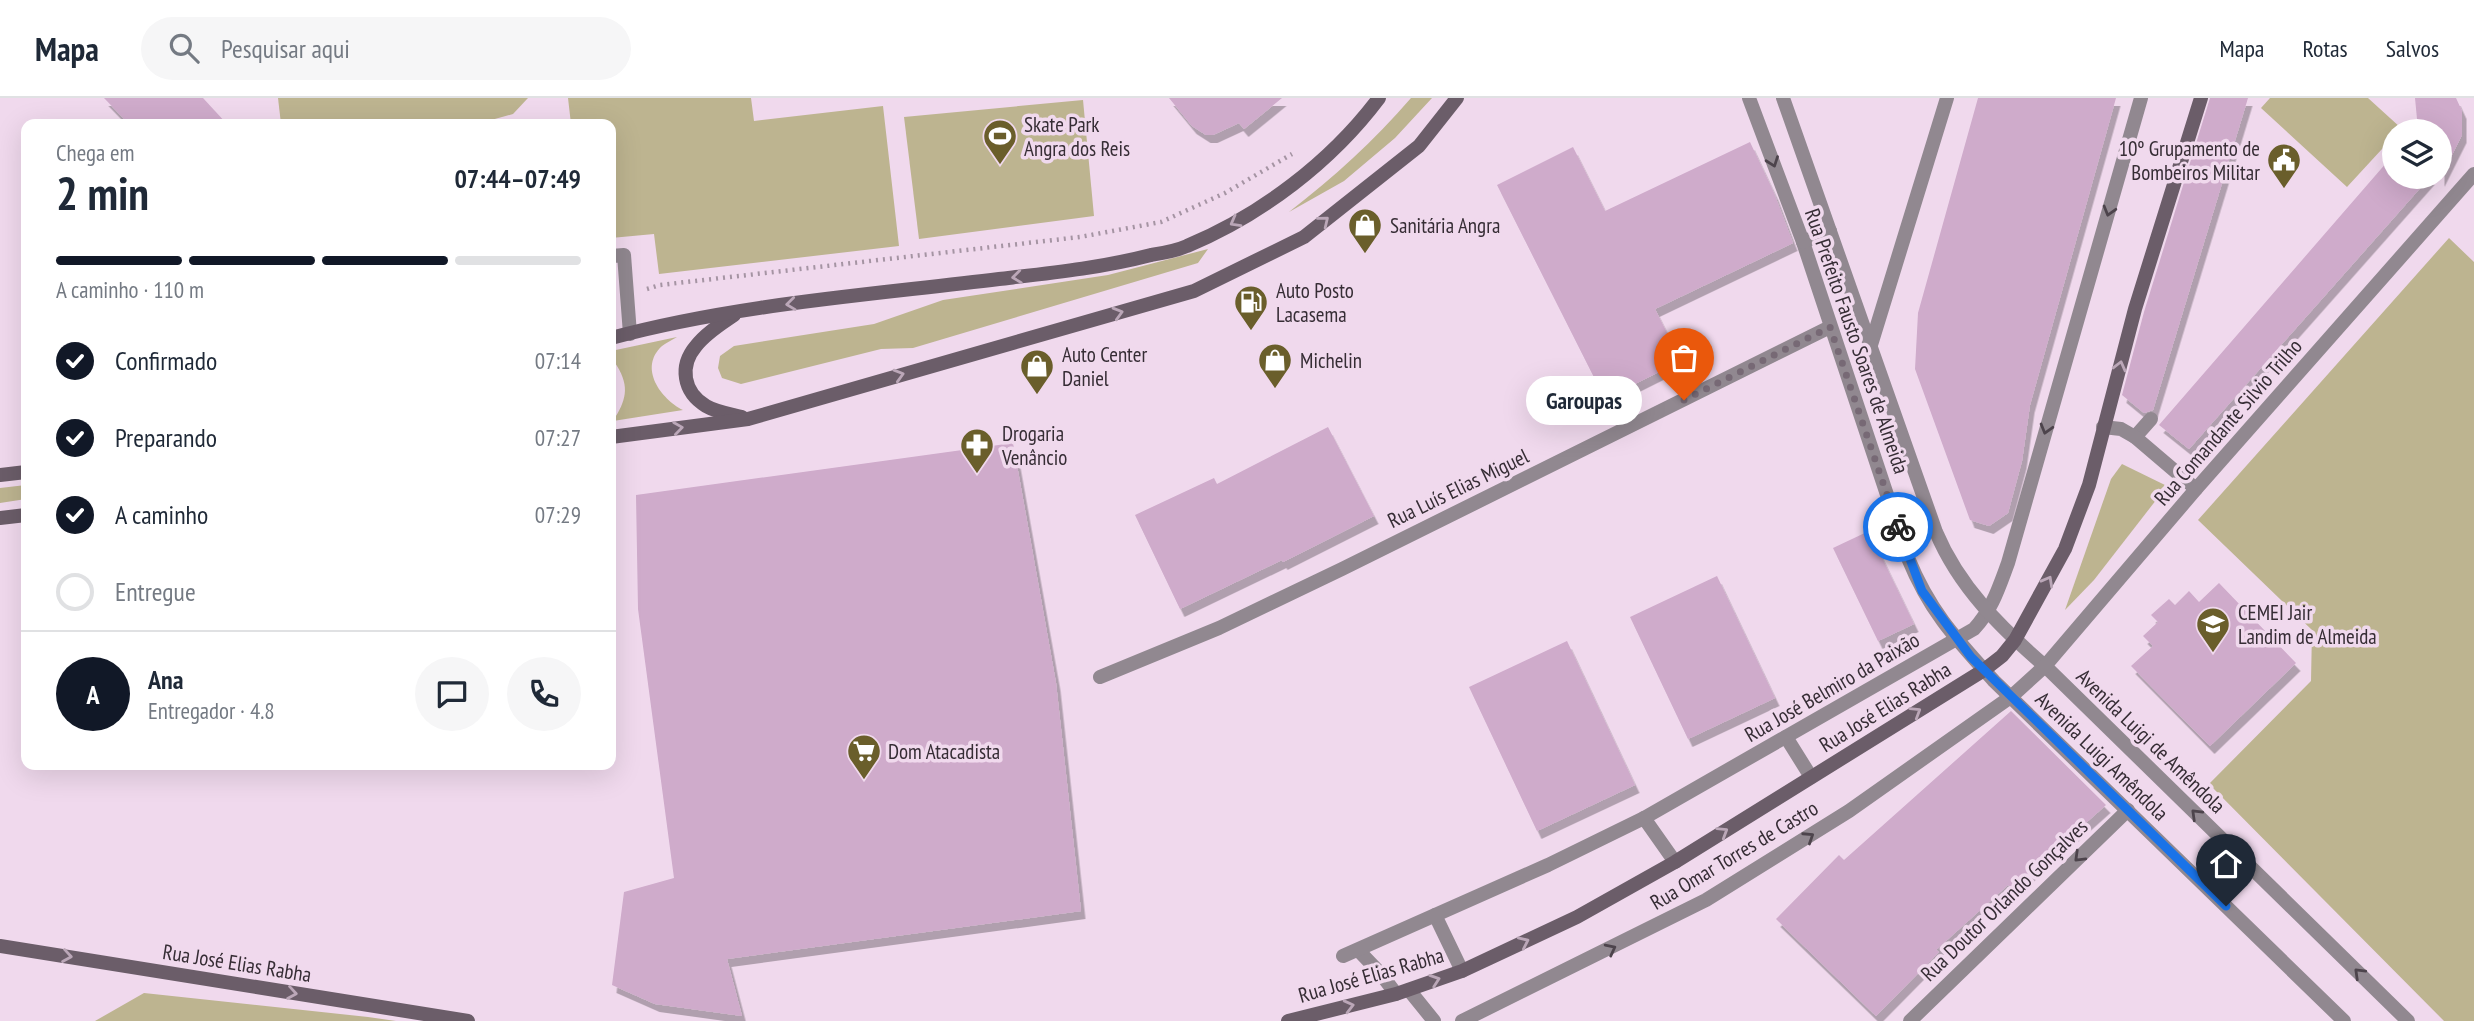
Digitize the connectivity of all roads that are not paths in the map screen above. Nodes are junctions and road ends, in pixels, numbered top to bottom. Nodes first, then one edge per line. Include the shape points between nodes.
1 (1379, 98) edge
2 (1457, 98) edge
3 (1749, 98) edge
4 (1783, 98) edge
5 (1947, 98) edge
6 (2141, 98) edge
7 (2201, 98) edge
8 (2474, 174) edge
9 (1830, 231) junction
10 (1803, 242) junction
11 (616, 256) edge
12 (741, 310) junction
13 (1830, 327) junction
14 (630, 334) junction
15 (616, 337) edge
16 (1871, 345) junction
17 (748, 419) junction
18 (2151, 419) dead end
19 (2103, 427) junction
20 (616, 437) edge
21 (2135, 437) junction
22 (21, 472) edge
23 (0, 475) edge
24 (2196, 489) junction
25 (21, 516) edge
26 (0, 518) edge
27 (1988, 612) junction
28 (1954, 636) junction
29 (2015, 640) junction
30 (2045, 666) junction
31 (1984, 670) junction
32 (1100, 677) dead end
33 (2012, 696) junction
34 (1786, 737) junction
35 (1811, 777) junction
36 (2128, 810) junction
37 (1644, 818) junction
38 (1675, 862) junction
39 (1435, 915) junction
40 (0, 946) edge
41 (1358, 950) junction
42 (1343, 956) dead end
43 (1462, 971) junction
44 (1402, 992) junction
45 (468, 1021) edge
46 (1288, 1021) edge
47 (1434, 1021) edge
48 (1461, 1021) edge
49 (1910, 1021) edge
50 (2344, 1021) edge
51 (2408, 1021) edge

1 -> 12 main road via 1329,155 1280,194 1185,247 1108,266
17 -> 2 main road via 1194,291 1304,237 1419,146
3 -> 10 street, Rua Prefeito Fausto Soares de Almeida
4 - 9 street, Rua Prefeito Fausto Soares de Almeida
5 - 16 street
6 -> 27 street, Rua José Belmiro da Paixão via 2008,563
19 -> 7 main road, Rua José Elias Rabha via 2134,309
8 - 24 street, Rua Comandante Silvio Trilho
9 - 10 street
9 - 16 street, Rua Prefeito Fausto Soares de Almeida
10 - 13 street, Rua Prefeito Fausto Soares de Almeida
11 - 14 street via 624,255
12 - 14 main road
12 - 17 main road via 695,346 685,362 685,378 693,396 707,406
13 - 28 street, Rua Prefeito Fausto Soares de Almeida via 1908,558 1922,591
13 - 32 street, Rua Luís Elias Miguel via 1219,628
14 - 15 main road
16 - 27 street, Rua Prefeito Fausto Soares de Almeida via 1936,533 1951,564
20 -> 17 main road
18 - 21 street
19 - 21 street
29 -> 19 main road, Rua José Elias Rabha via 2065,549 2089,485
21 - 24 street
22 - 23 main road
24 - 30 street, Rua Comandante Silvio Trilho
25 - 26 main road
27 - 28 street, Rua José Belmiro da Paixão via 1974,629
27 - 29 street, Rua Prefeito Fausto Soares de Almeida
28 - 31 street, Rua Prefeito Fausto Soares de Almeida
28 - 34 street, Rua José Belmiro da Paixão
29 - 30 street, Avenida Luigi de Amêndola
29 - 31 main road, Rua José Elias Rabha
30 - 33 street, Rua Comandante Silvio Trilho
51 -> 30 street, Avenida Luigi de Amêndola
31 - 33 street, Avenida Luigi Amêndola
35 -> 31 main road, Rua José Elias Rabha
33 - 36 street, Avenida Luigi Amêndola
48 -> 33 street, Rua Omar Torres de Castro via 1706,900 1849,811
34 - 35 street
34 - 37 street, Rua José Belmiro da Paixão
38 -> 35 main road, Rua José Elias Rabha
36 -> 49 street, Rua Doutor Orlando Gonçalves
36 - 50 street, Avenida Luigi Amêndola
37 - 38 street
37 - 39 street, Rua José Belmiro da Paixão
43 -> 38 main road, Rua José Elias Rabha via 1577,917
39 - 41 street, Rua José Belmiro da Paixão
39 - 43 street
40 -> 45 main road, Rua José Elias Rabha
41 - 42 street, Rua José Belmiro da Paixão
41 - 44 street
44 -> 43 main road, Rua José Elias Rabha
46 -> 44 main road, Rua José Elias Rabha
44 - 47 street

